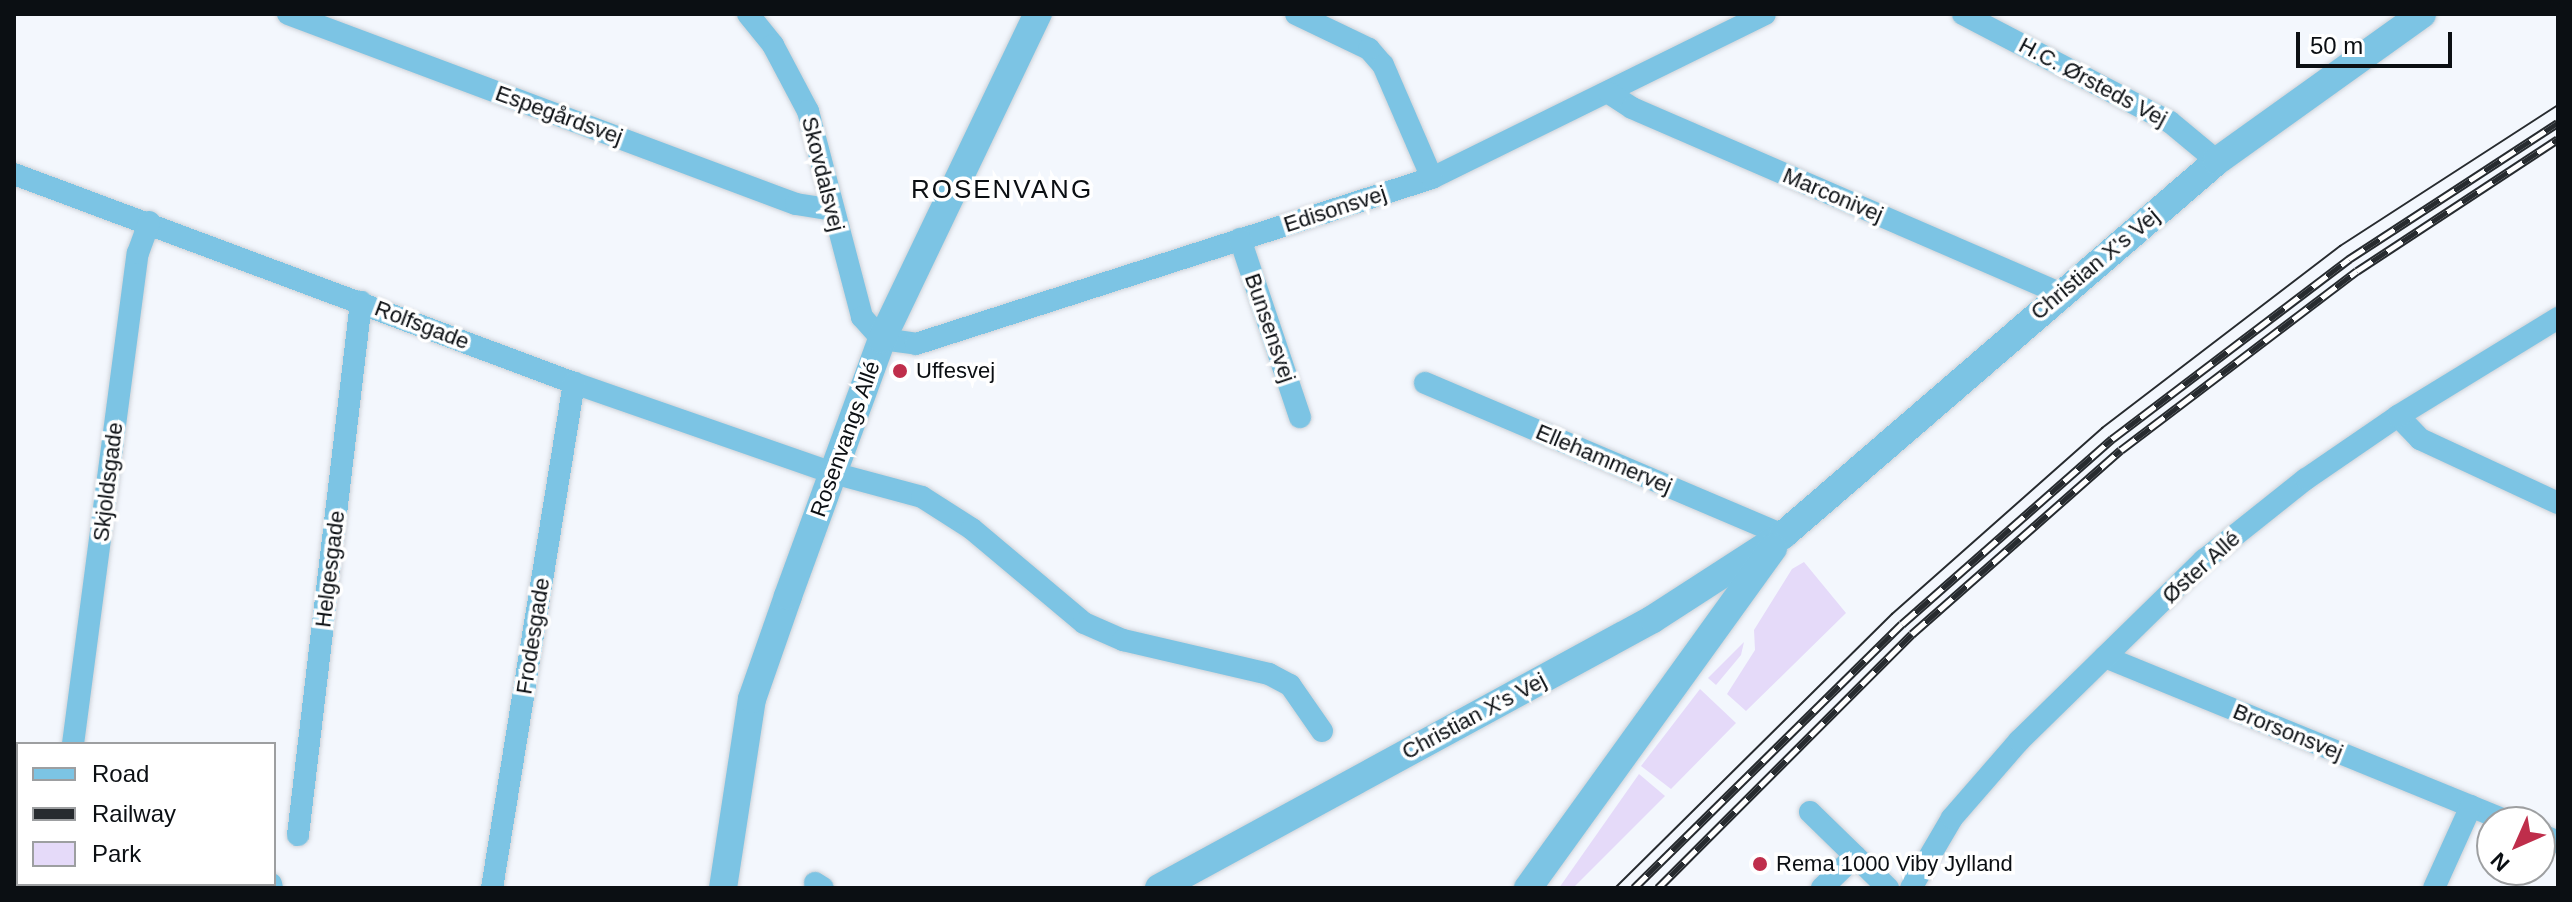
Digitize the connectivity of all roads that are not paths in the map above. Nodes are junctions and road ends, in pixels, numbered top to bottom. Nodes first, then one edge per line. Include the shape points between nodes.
1 (288, 14) edge
2 (748, 14) edge
3 (1038, 14) edge
4 (1296, 14) edge
5 (1765, 14) edge
6 (1963, 14) edge
7 (2422, 14) edge
8 (1609, 93) junction
9 (2217, 161) junction
10 (14, 174) edge
11 (1432, 178) junction
12 (832, 210) junction
13 (149, 222) junction
14 (1240, 239) junction
15 (2059, 293) junction
16 (361, 302) junction
17 (2558, 318) edge
18 (882, 339) junction
19 (574, 383) junction
20 (1425, 383) dead end
21 (2398, 416) junction
22 (1300, 417) dead end
23 (833, 473) junction
24 (2558, 503) edge
25 (1783, 535) junction
26 (2105, 657) junction
27 (1322, 731) dead end
28 (73, 742) edge
29 (2471, 806) junction
30 (2476, 808) edge
31 (1810, 812) dead end
32 (298, 835) dead end
33 (1855, 856) junction
34 (492, 888) edge
35 (723, 888) edge
36 (1159, 888) edge
37 (1528, 888) edge
38 (1822, 888) edge
39 (1888, 888) edge
40 (1911, 888) edge
41 (2434, 888) edge

1 - 12 street, Espegårdsvej via 796,204
2 - 12 street, Skovdalsvej via 773,45 808,111
3 - 18 street, Rosenvangs Allé
4 - 11 street via 1369,49 1383,65
5 - 8 street, Edisonsvej
6 - 9 street, H.C. Ørsteds Vej via 2170,122
7 - 9 street, Christian X's Vej
8 - 11 street, Edisonsvej
8 - 15 street, Marconivej via 1632,108
9 - 15 street, Christian X's Vej
10 - 13 street, Rolfsgade
11 - 14 street, Edisonsvej
12 - 18 street, Skovdalsvej via 854,300
13 - 16 street, Rolfsgade
13 - 28 street, Skjoldsgade via 138,253
14 - 18 street, Edisonsvej via 946,337 916,344
14 - 22 street, Bunsensvej
15 - 25 street, Christian X's Vej
16 - 19 street, Rolfsgade
16 - 32 street, Helgesgade
17 - 21 street, Øster Allé
18 - 23 street, Rosenvangs Allé
19 - 23 street, Rolfsgade
19 - 34 street, Frodesgade
20 - 25 street, Ellehammervej
21 - 24 street via 2420,439
21 - 26 street, Øster Allé via 2306,479 2204,560
23 - 27 street via 922,497 946,511 1058,606 1098,629 1269,674 1290,685
23 - 35 street, Rosenvangs Allé via 752,699
25 - 36 street, Christian X's Vej via 1653,619
25 - 37 street, Christian X's Vej
26 - 29 street, Brorsonsvej
26 - 40 street, Øster Allé via 2019,741 1952,818
29 - 30 street, Brorsonsvej
29 - 41 street
31 - 33 street
33 - 38 street
33 - 39 street

